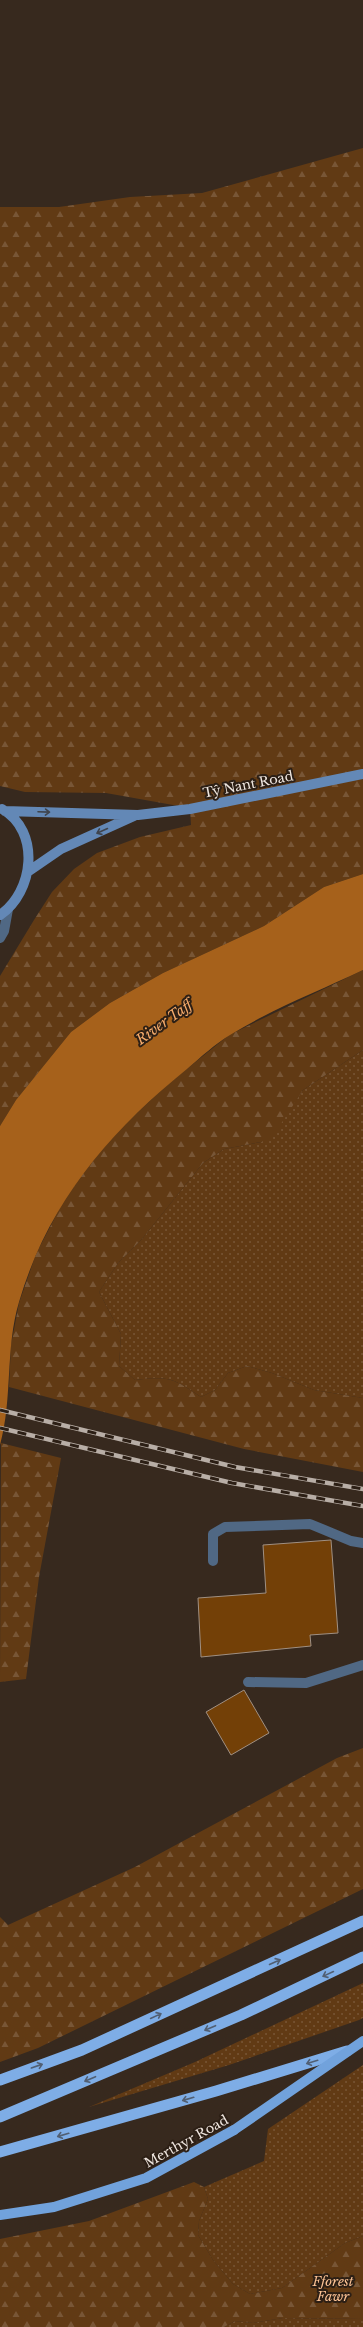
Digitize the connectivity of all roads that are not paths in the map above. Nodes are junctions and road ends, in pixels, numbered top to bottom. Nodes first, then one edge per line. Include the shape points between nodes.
1 (363, 774) edge
2 (3, 810) edge
3 (138, 815) junction
4 (29, 871) junction
5 (4, 912) edge
6 (0, 938) edge
7 (363, 1543) edge
8 (212, 1561) dead end
9 (363, 1665) edge
10 (248, 1682) dead end
11 (363, 1921) edge
12 (363, 1957) edge
13 (363, 2041) edge
14 (363, 2046) edge
15 (0, 2080) edge
16 (0, 2117) edge
17 (0, 2152) edge
18 (0, 2215) edge

1 - 3 main road, Tŷ Nant Road via 190,808
2 -> 3 main road, Tŷ Nant Road
2 - 4 main road, Tŷ Nant Road via 20,828 28,848
3 -> 4 main road, Tŷ Nant Road via 61,849
4 - 5 main road, Tŷ Nant Road via 22,892
5 - 6 lane via 4,931
7 - 8 lane via 351,1541 310,1524 226,1527 213,1534
9 - 10 lane via 306,1683
15 -> 11 highway via 82,2050
12 -> 16 highway via 241,2015
13 - 18 main road, Merthyr Road, bridge via 234,2130 146,2178 54,2207
14 -> 17 highway

